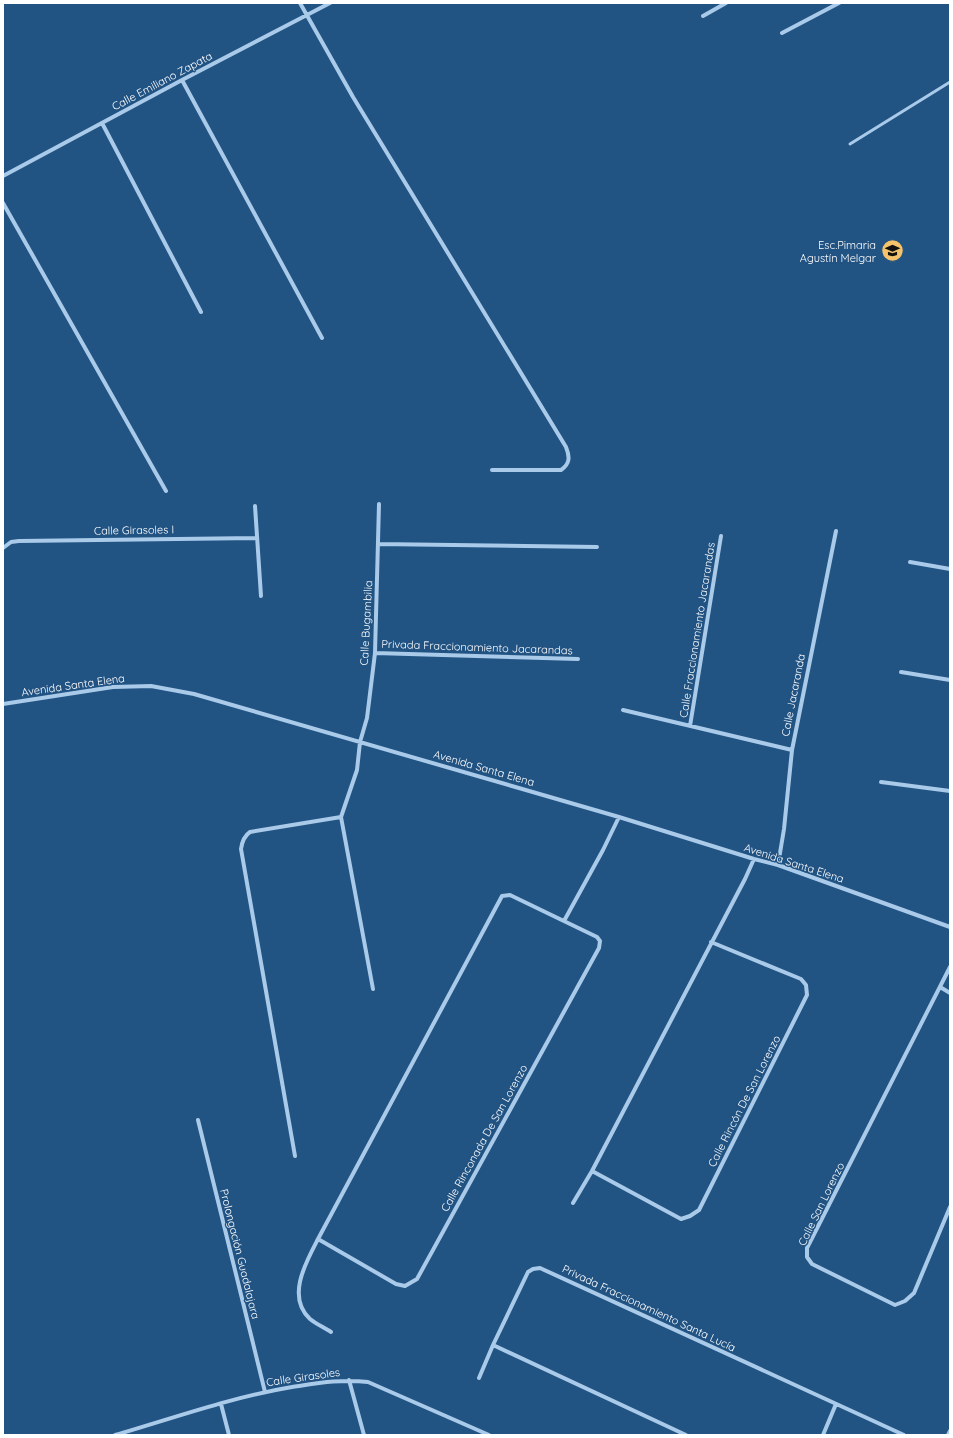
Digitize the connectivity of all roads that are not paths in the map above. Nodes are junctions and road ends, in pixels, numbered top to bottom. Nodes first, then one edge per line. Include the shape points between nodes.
1 (300, 3) edge
2 (330, 3) edge
3 (726, 3) edge
4 (838, 3) edge
5 (307, 16) junction
6 (702, 16) dead end
7 (782, 33) dead end
8 (182, 80) junction
9 (950, 82) edge
10 (102, 123) junction
11 (850, 144) dead end
12 (3, 176) edge
13 (3, 203) edge
14 (201, 312) dead end
15 (322, 338) dead end
16 (492, 470) dead end
17 (166, 491) dead end
18 (379, 504) dead end
19 (255, 506) dead end
20 (836, 531) dead end
21 (721, 536) dead end
22 (257, 538) junction
23 (378, 544) junction
24 (598, 547) dead end
25 (3, 548) edge
26 (910, 562) dead end
27 (950, 569) edge
28 (261, 596) dead end
29 (375, 653) junction
30 (578, 659) dead end
31 (901, 672) dead end
32 (950, 680) edge
33 (3, 704) edge
34 (623, 710) dead end
35 (690, 726) junction
36 (360, 742) junction
37 (792, 750) junction
38 (881, 782) dead end
39 (950, 791) edge
40 (341, 817) junction
41 (620, 817) junction
42 (754, 859) junction
43 (778, 865) junction
44 (564, 921) junction
45 (950, 927) edge
46 (711, 942) junction
47 (950, 967) edge
48 (940, 987) junction
49 (373, 989) dead end
50 (950, 993) edge
51 (198, 1120) dead end
52 (295, 1156) dead end
53 (592, 1171) junction
54 (573, 1203) dead end
55 (950, 1207) edge
56 (318, 1239) junction
57 (331, 1332) dead end
58 (493, 1345) junction
59 (480, 1378) dead end
60 (349, 1380) junction
61 (265, 1392) junction
62 (221, 1404) junction
63 (836, 1404) junction
64 (950, 1431) edge
65 (115, 1435) edge
66 (229, 1435) edge
67 (364, 1435) edge
68 (489, 1435) edge
69 (686, 1435) edge
70 (823, 1435) edge
71 (904, 1435) edge
72 (948, 1435) edge

1 - 5 street
2 - 5 street, Calle Emiliano Zapata
3 - 6 street
4 - 7 street
5 - 8 street, Calle Emiliano Zapata
5 - 16 street via 353,97 569,455 566,467 561,470
8 - 10 street, Calle Emiliano Zapata
8 - 15 street
9 - 11 lane
10 - 12 street, Calle Emiliano Zapata
10 - 14 street
13 - 17 street
18 - 23 street, Calle Bugambilia
19 - 22 street
20 - 37 street, Calle Jacaranda
21 - 35 street, Calle Fraccionamiento Jacarandas
22 - 25 street, Calle Girasoles I via 19,540
22 - 28 street
23 - 24 street
23 - 29 street, Calle Bugambilia
26 - 27 street
29 - 30 street, Privada Fraccionamiento Jacarandas
29 - 36 street, Calle Bugambilia via 367,718
31 - 32 street
33 - 36 street, Avenida Santa Elena via 114,687 151,686 194,694
34 - 35 street, Calle Fraccionamiento Jacarandas
35 - 37 street, Calle Fraccionamiento Jacarandas
36 - 40 street, Calle Bugambilia via 357,770
36 - 41 street, Avenida Santa Elena
37 - 43 street, Calle Jacaranda
38 - 39 street
40 - 49 street
40 - 52 street via 250,832 244,839 241,849
41 - 42 street, Avenida Santa Elena
41 - 44 street
42 - 43 street, Avenida Santa Elena
42 - 46 street
43 - 45 street, Avenida Santa Elena
44 - 56 street, Calle Rinconada De San Lorenzo via 510,895 502,896
44 - 56 street, Calle Rinconada De San Lorenzo via 597,937 600,941 599,948 417,1279 405,1286 396,1284
46 - 53 street
46 - 53 street, Calle Rincón De San Lorenzo via 801,979 806,985 807,995 699,1210 681,1219
47 - 48 street, Calle San Lorenzo
48 - 50 street
48 - 55 street, Calle San Lorenzo via 807,1248 807,1257 812,1264 895,1305 914,1293
51 - 61 street, Prolongación Guadalajara
53 - 54 street
56 - 57 street, Calle Rinconada De San Lorenzo via 302,1271 300,1296 303,1310 311,1319
58 - 59 street, Privada Fraccionamiento Santa Lucía
58 - 63 street, Privada Fraccionamiento Santa Lucía via 528,1272 540,1268
58 - 69 street
60 - 61 street, Calle Girasoles
60 - 67 street
60 - 68 street, Calle Girasoles via 368,1382
61 - 62 street, Calle Girasoles
62 - 65 street, Calle Girasoles
62 - 66 street
63 - 70 street
63 - 71 street, Privada Fraccionamiento Santa Lucía
64 - 72 street

